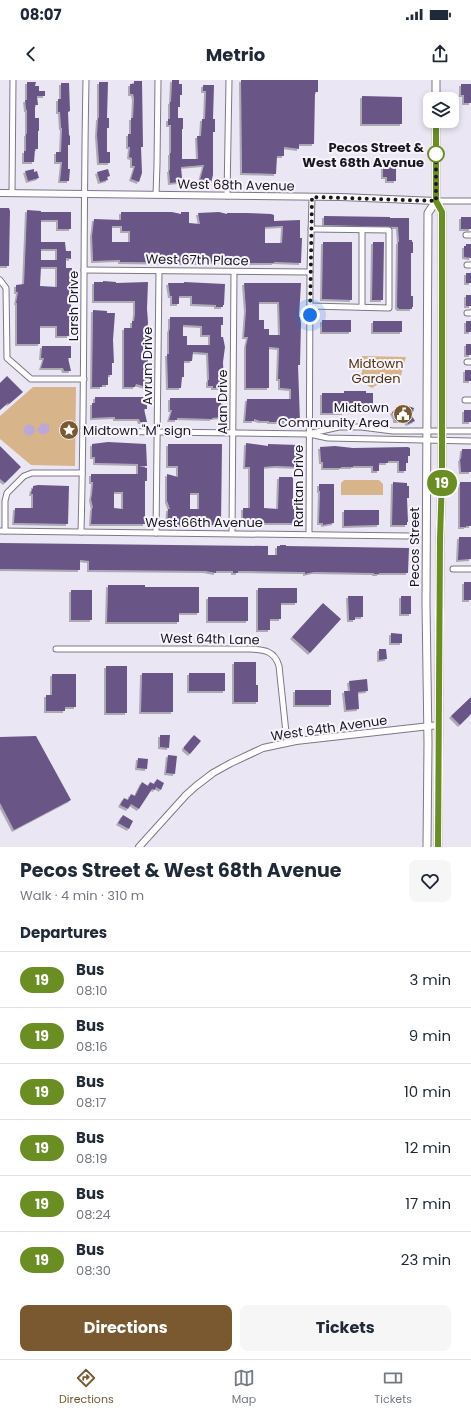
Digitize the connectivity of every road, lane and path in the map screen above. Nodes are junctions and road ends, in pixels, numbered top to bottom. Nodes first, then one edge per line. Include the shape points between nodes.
1 (13, 80) edge
2 (86, 80) edge
3 (158, 80) edge
4 (229, 80) edge
5 (436, 80) edge
6 (436, 92) edge
7 (436, 128) edge
8 (0, 193) edge
9 (12, 193) junction
10 (84, 194) junction
11 (156, 195) junction
12 (227, 196) junction
13 (312, 197) junction
14 (436, 201) junction
15 (471, 201) edge
16 (311, 229) junction
17 (362, 230) junction
18 (84, 270) junction
19 (159, 271) junction
20 (234, 272) junction
21 (310, 272) junction
22 (0, 280) edge
23 (310, 306) junction
24 (362, 307) junction
25 (84, 379) junction
26 (83, 431) junction
27 (426, 431) junction
28 (442, 431) junction
29 (471, 431) edge
30 (157, 433) junction
31 (233, 433) junction
32 (309, 434) junction
33 (426, 439) junction
34 (442, 440) junction
35 (471, 441) edge
36 (82, 473) junction
37 (2, 531) edge
38 (81, 532) junction
39 (156, 533) junction
40 (232, 533) junction
41 (309, 534) junction
42 (408, 536) dead end
43 (453, 569) dead end
44 (471, 569) edge
45 (56, 649) dead end
46 (439, 725) junction
47 (428, 726) junction
48 (287, 742) junction
49 (139, 847) edge
50 (427, 847) edge
51 (438, 847) edge

1 - 9 street
2 - 10 street, Larsh Drive
3 - 11 street
4 - 12 street
5 - 6 main road
7 - 14 main road, Pecos Street
8 - 9 street, West 68th Avenue
9 - 10 street, West 68th Avenue
10 - 11 street, West 68th Avenue
10 - 18 street, Larsh Drive
11 - 12 street, West 68th Avenue
12 - 13 street, West 68th Avenue
13 - 14 street, West 68th Avenue
13 - 16 street, Raritan Drive
14 - 15 street, West 68th Avenue
14 - 27 main road, Pecos Street via 428,213
14 - 28 main road, Pecos Street via 442,212
16 - 17 street
16 - 21 street, Raritan Drive
17 - 24 street
17 - 24 street via 389,230 389,308
18 - 19 street, West 67th Place
18 - 25 street, Larsh Drive
19 - 20 street, West 67th Place
19 - 30 street, Avrum Drive
20 - 21 street, West 67th Place
20 - 31 street, Alan Drive
21 - 23 street, Raritan Drive
22 - 25 street via 6,288 7,358 31,379
23 - 24 street
23 - 32 street, Raritan Drive
25 - 26 street, Larsh Drive
26 - 30 street
26 - 36 street, Larsh Drive
27 - 28 street
27 - 32 street via 393,431 361,426 339,427
27 - 33 main road, Pecos Street
28 - 29 street
28 - 34 main road, Pecos Street
30 - 31 street
30 - 39 street, Avrum Drive
31 - 32 street
31 - 40 street, Alan Drive
32 - 33 street via 328,438
32 - 41 street, Raritan Drive
33 - 34 street
33 - 47 main road, Pecos Street
34 - 35 street
34 - 46 main road, Pecos Street
36 - 37 street via 32,473 24,476 8,493
36 - 38 street, Larsh Drive
37 - 38 street, West 66th Avenue
38 - 39 street, West 66th Avenue
39 - 40 street, West 66th Avenue
40 - 41 street, West 66th Avenue
41 - 42 street, West 66th Avenue
43 - 44 street
45 - 48 street, West 64th Lane via 249,649 268,652 275,657 279,666
46 - 47 street, West 64th Avenue
46 - 51 main road, Pecos Street
47 - 48 street, West 64th Avenue
47 - 50 main road, Pecos Street
48 - 49 street, West 64th Avenue via 263,748 213,773 186,795

